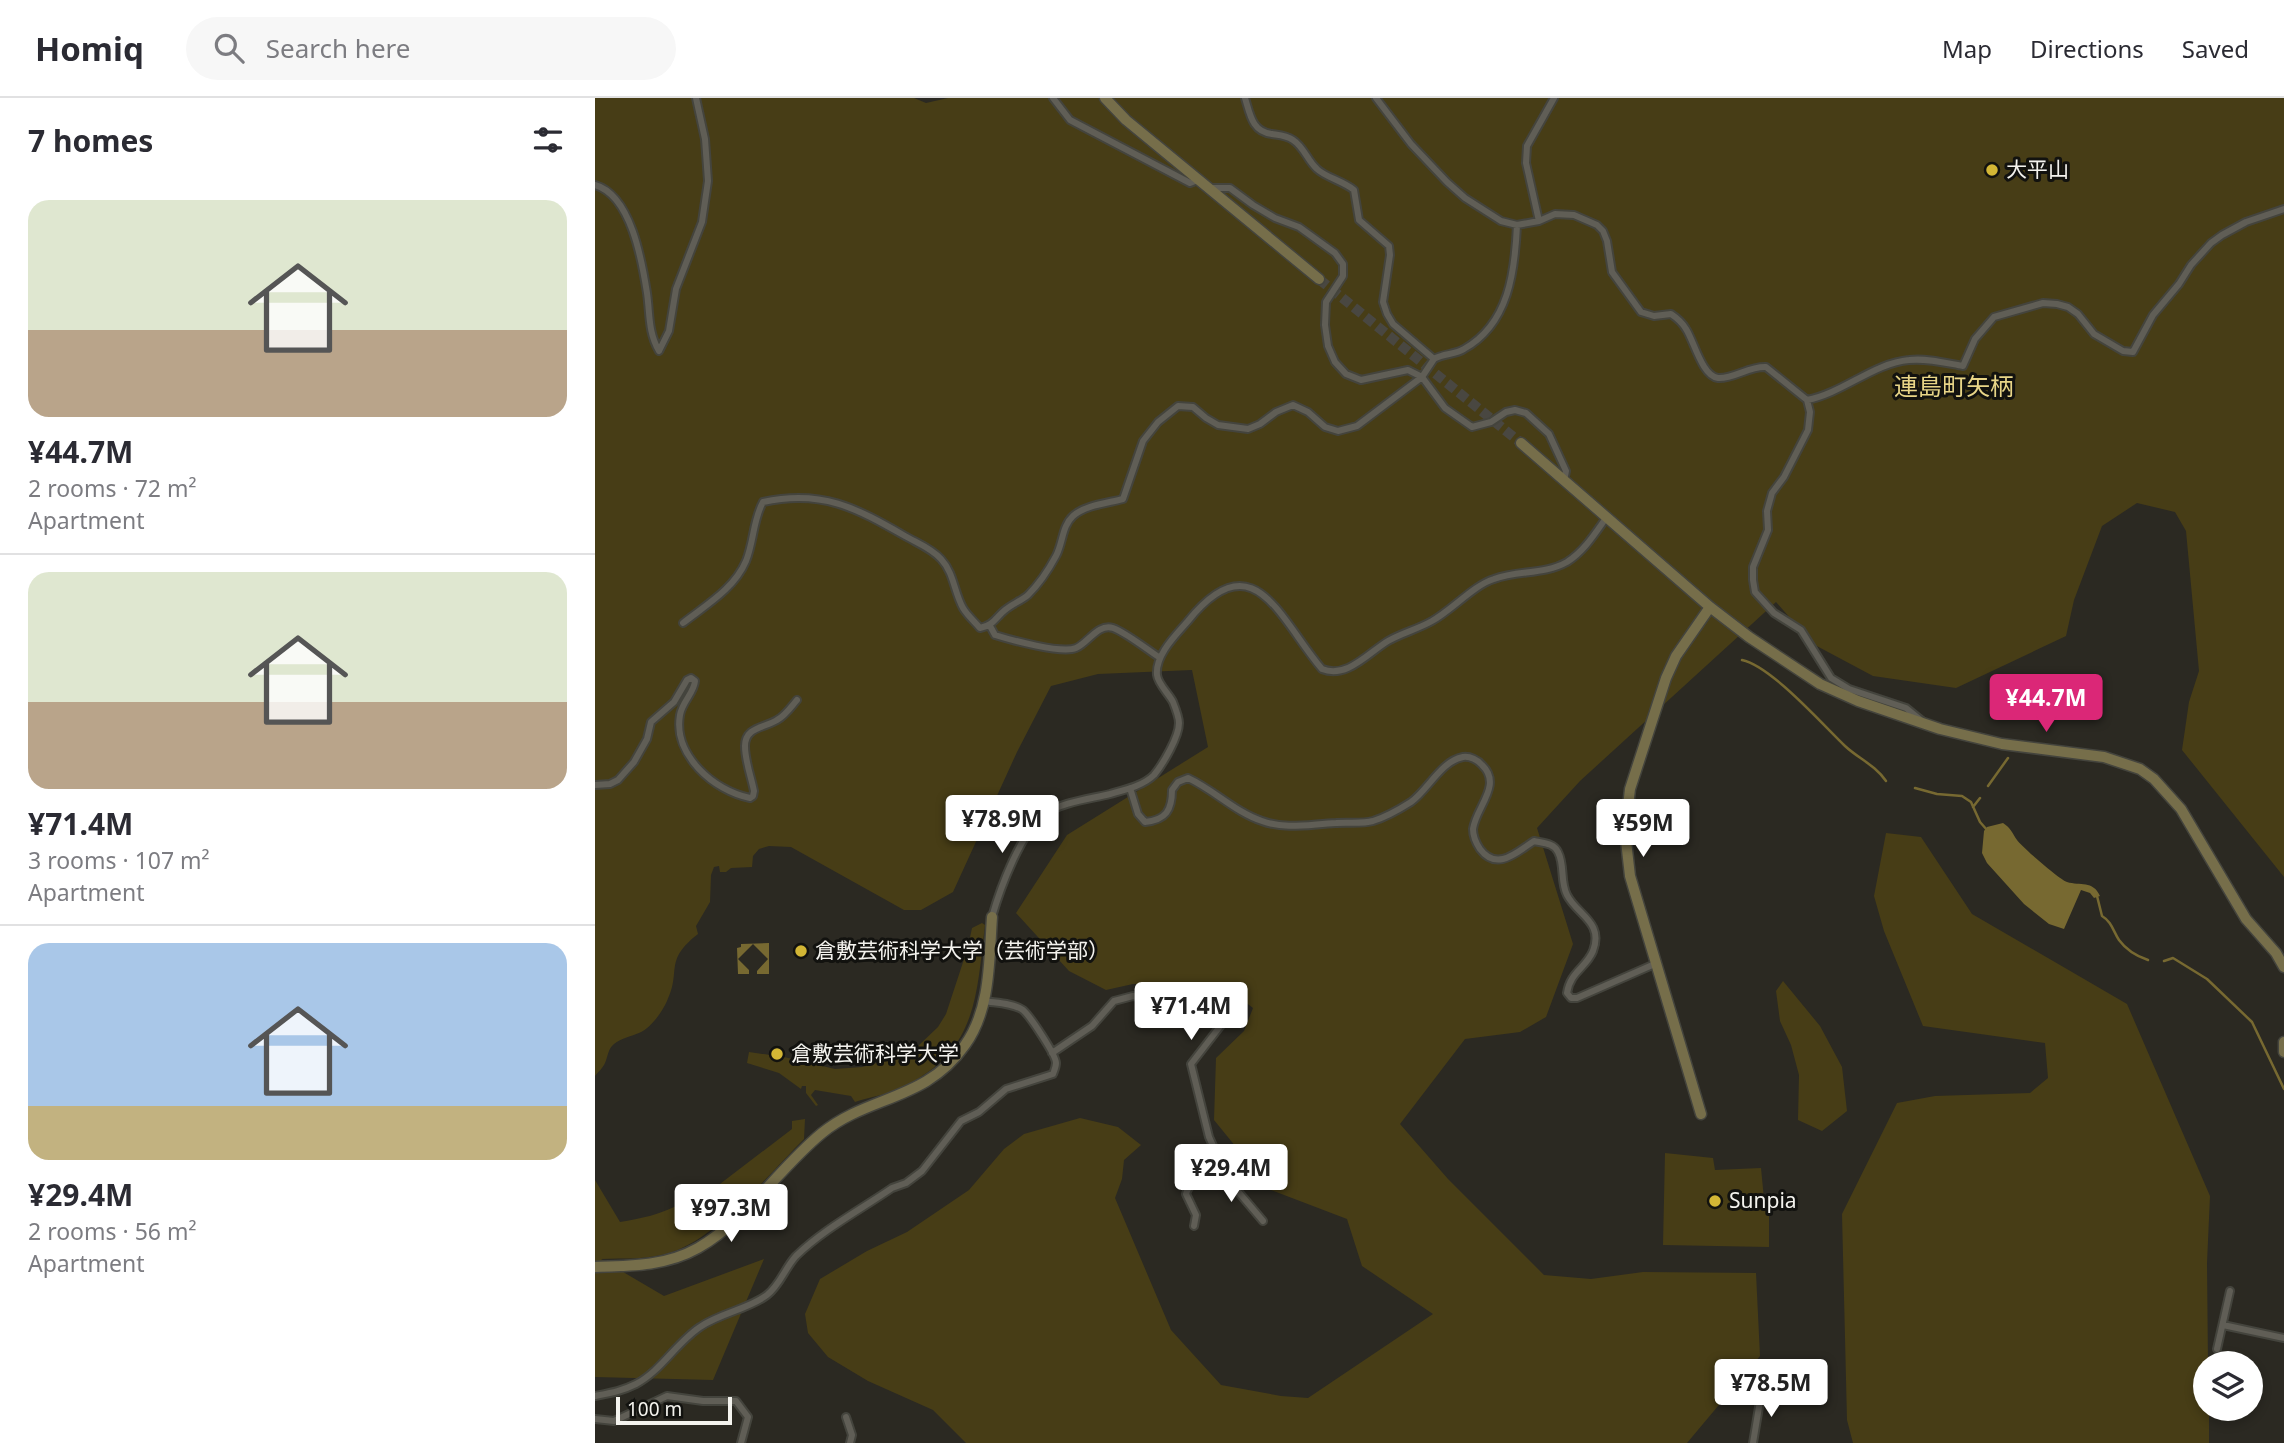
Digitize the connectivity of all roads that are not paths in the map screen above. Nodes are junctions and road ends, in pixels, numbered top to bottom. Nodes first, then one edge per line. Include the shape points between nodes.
1 (696, 98) edge
2 (1053, 98) edge
3 (1105, 98) edge
4 (1245, 98) edge
5 (1376, 98) edge
6 (1554, 98) edge
7 (1198, 180) junction
8 (595, 185) edge
9 (1208, 188) junction
10 (2284, 209) edge
11 (1539, 221) junction
12 (1517, 225) junction
13 (1319, 279) tunnel mouth
14 (1434, 359) junction
15 (1422, 377) junction
16 (1807, 400) junction
17 (1521, 443) tunnel mouth
18 (1564, 481) junction
19 (1606, 518) junction
20 (1710, 607) junction
21 (683, 623) dead end
22 (990, 626) junction
23 (1160, 658) junction
24 (797, 700) dead end
25 (1929, 726) junction
26 (595, 785) edge
27 (1131, 788) junction
28 (992, 917) joint
29 (1657, 964) junction
30 (2284, 967) edge
31 (984, 1001) junction
32 (2284, 1042) edge
33 (2284, 1052) edge
34 (1052, 1053) junction
35 (1701, 1114) dead end
36 (1219, 1169) junction
37 (1263, 1221) dead end
38 (1194, 1226) dead end
39 (595, 1267) edge
40 (2230, 1291) dead end
41 (2223, 1325) junction
42 (2284, 1338) edge
43 (2217, 1349) dead end
44 (1781, 1389) dead end
45 (595, 1396) edge
46 (846, 1417) dead end
47 (595, 1419) edge
48 (741, 1443) edge
49 (850, 1443) edge
50 (1753, 1443) edge

1 - 8 street via 708,181 702,222 676,289 670,331 659,351 650,325 639,248 621,205
2 - 7 street via 1070,120 1191,183
3 - 7 street
4 - 14 street via 1260,131 1294,141 1318,170 1355,190 1359,220 1389,246 1383,302 1387,314
5 - 12 street via 1447,182 1501,221
6 - 11 street via 1527,146
7 - 9 street
9 - 13 street
9 - 15 street via 1230,188 1335,253 1343,264 1343,276 1326,302 1325,325 1328,346 1346,374 1361,380 1408,370
10 - 16 street via 2246,222 2211,243 2153,315 2133,352 2094,334 2068,307 2043,303 1994,317 1975,339 1963,366 1909,360
11 - 12 street
11 - 16 street via 1555,214 1574,215 1597,225 1607,241 1612,272 1641,312 1679,319 1713,377 1766,367
12 - 14 street via 1516,255 1497,318 1466,348
14 - 15 street
15 - 18 street via 1445,408 1472,426 1491,422 1506,412 1526,413 1549,434 1566,471
15 - 22 street via 1357,426 1338,431 1293,405 1248,429 1218,425 1193,407 1178,405 1143,441 1123,499 1073,516 1043,578
16 - 25 street via 1808,430 1772,493 1767,511 1768,530 1753,567 1755,592 1774,613 1801,630 1831,678 1849,689 1906,708
17 - 18 street
18 - 19 street
19 - 20 street
19 - 23 street via 1582,551 1566,562 1548,571 1492,579 1433,621 1389,641 1350,668 1322,669 1271,602 1243,585 1225,587 1193,615
20 - 25 street via 1821,684
20 - 29 street via 1666,678 1627,809 1630,876
21 - 22 street via 719,596 746,562 763,502 824,499 867,514 931,550 950,572 963,609 980,628
22 - 23 street via 995,635 1013,641 1065,650 1076,648 1103,628 1113,628
23 - 27 street via 1157,676 1179,723 1173,743 1152,776
24 - 26 street via 779,720 747,736 745,751 754,791 750,798 738,796 701,772 686,752 679,719 695,685 691,678 674,702 655,716 643,749 626,771 610,784
25 - 30 street via 2001,744 2105,757 2140,769 2181,809 2246,919
27 - 28 street via 1046,813 1031,827 998,892
27 - 29 street via 1145,822 1168,812 1172,790 1188,778 1260,821 1284,827 1372,821 1418,798 1455,760 1475,760 1487,771 1490,787 1473,830 1476,844 1485,856 1500,860 1534,841 1552,844 1558,852 1567,897 1592,924 1593,952 1569,982 1571,998
28 - 31 street
29 - 35 street
31 - 34 street via 1021,1009
31 - 39 street via 967,1044 937,1074 824,1131 698,1248 639,1266
32 - 33 street
34 - 36 street via 1092,1026 1114,1001 1133,996 1159,1002 1214,995 1224,1001 1225,1020 1191,1063
34 - 45 street via 1056,1063 1053,1074 1006,1089 961,1121 922,1171 807,1246 771,1293 699,1327 638,1383
36 - 37 street
36 - 38 street via 1218,1177 1188,1186 1186,1194 1196,1215
40 - 41 street
41 - 42 street
41 - 43 street
44 - 50 street via 1760,1401
46 - 49 street
47 - 48 street via 614,1420 667,1396 726,1399 736,1401 748,1417

